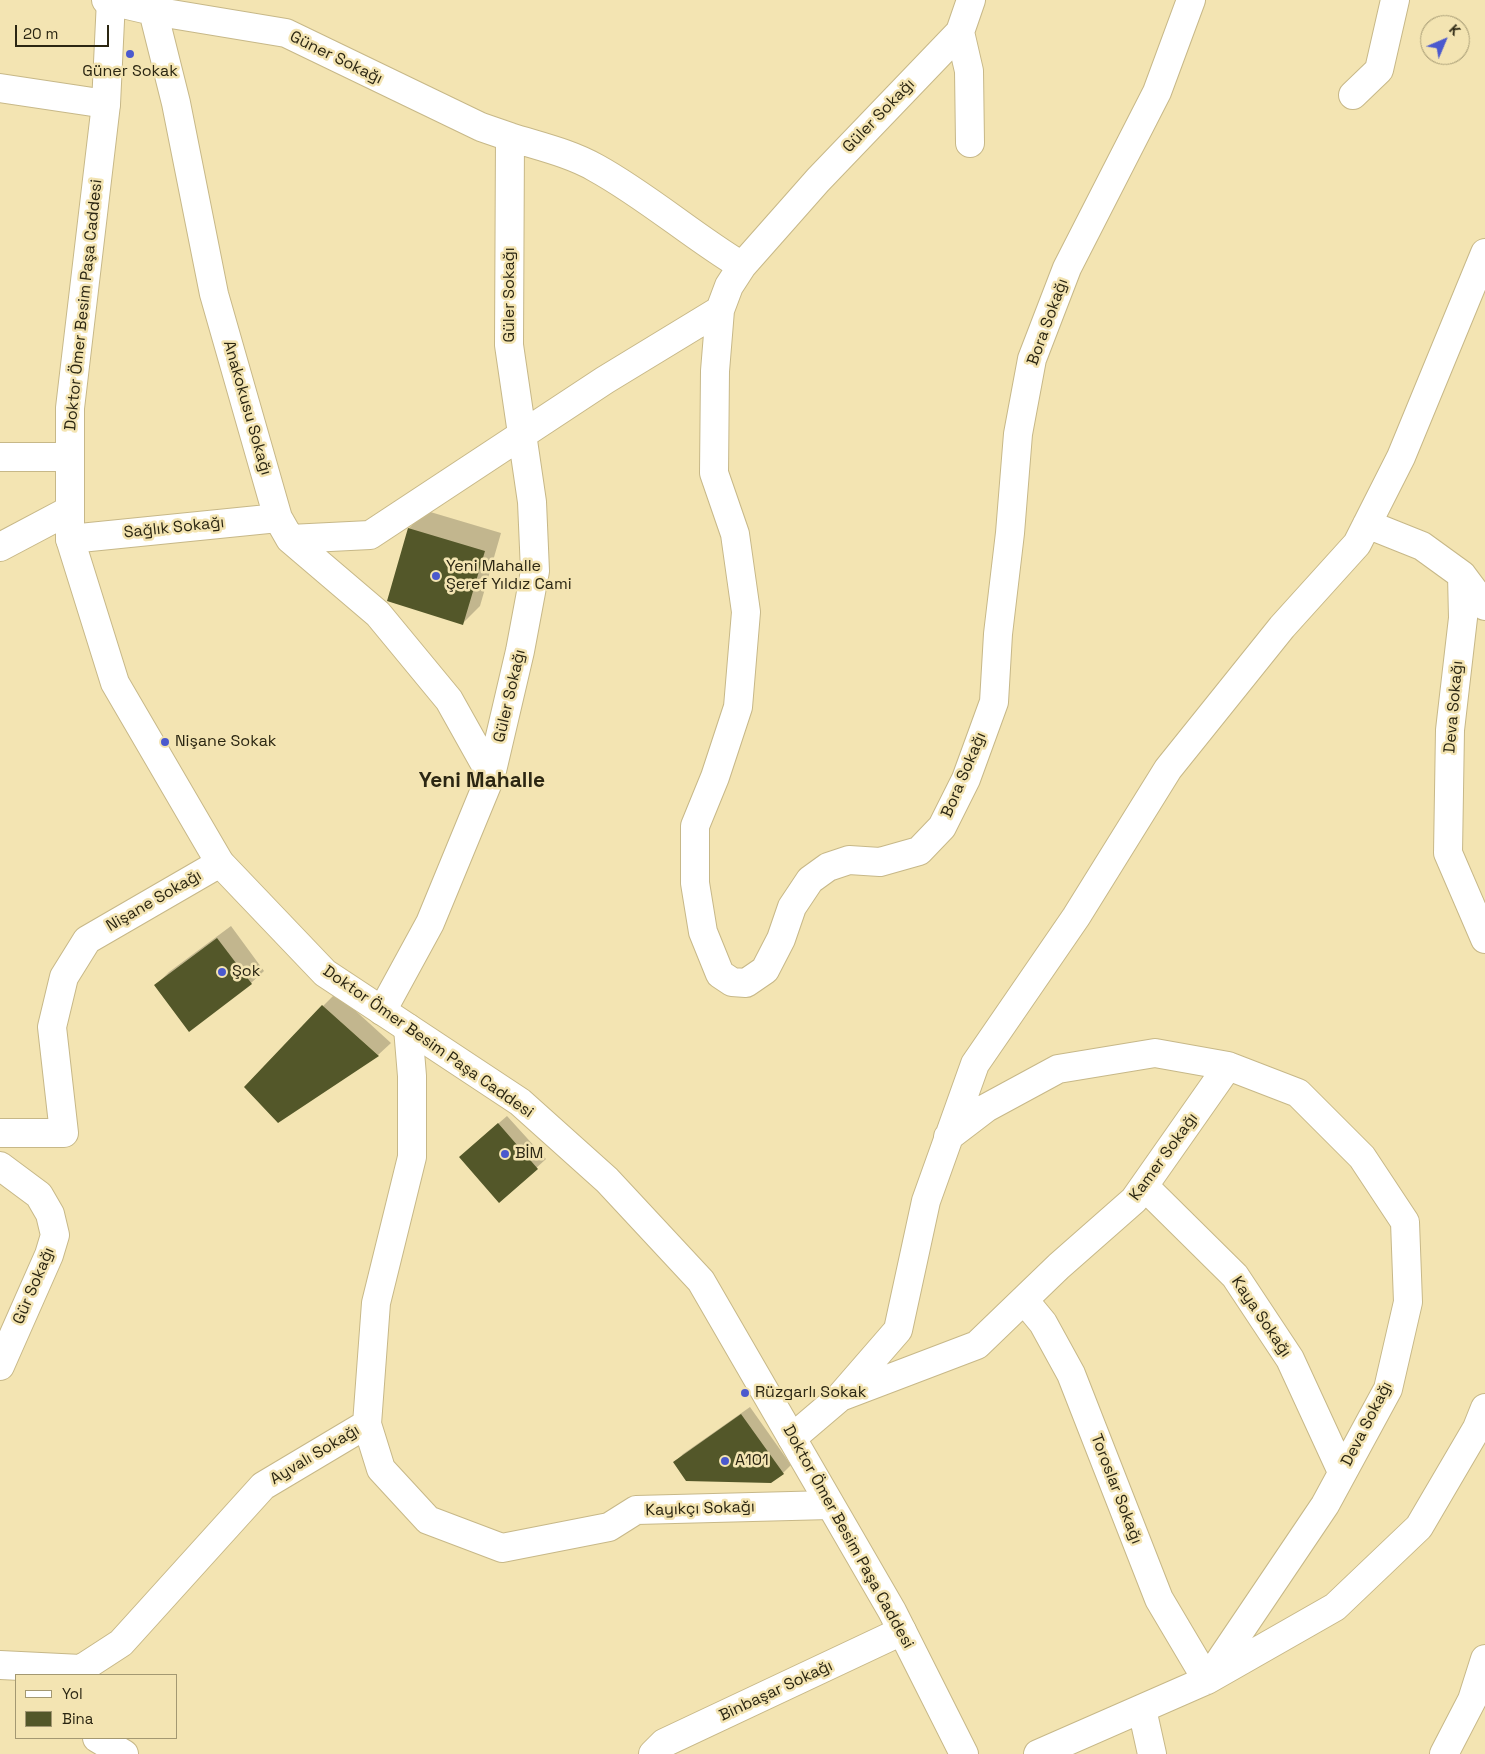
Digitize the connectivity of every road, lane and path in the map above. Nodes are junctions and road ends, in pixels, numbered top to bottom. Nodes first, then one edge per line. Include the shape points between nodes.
1 (106, 0) edge
2 (111, 0) edge
3 (970, 0) edge
4 (1191, 0) edge
5 (1395, 0) edge
6 (153, 11) junction
7 (960, 32) junction
8 (0, 88) edge
9 (1353, 95) dead end
10 (106, 104) junction
11 (510, 137) junction
12 (970, 144) dead end
13 (1485, 252) edge
14 (742, 266) junction
15 (720, 310) junction
16 (522, 437) junction
17 (0, 457) edge
18 (70, 457) junction
19 (70, 510) junction
20 (1367, 524) junction
21 (284, 528) junction
22 (70, 539) junction
23 (0, 547) edge
24 (1462, 575) junction
25 (1485, 606) edge
26 (491, 776) junction
27 (220, 863) junction
28 (1485, 939) edge
29 (382, 1011) junction
30 (408, 1028) junction
31 (1228, 1066) junction
32 (0, 1133) edge
33 (948, 1137) junction
34 (0, 1166) edge
35 (1144, 1186) junction
36 (1024, 1300) junction
37 (0, 1366) edge
38 (839, 1398) junction
39 (1485, 1408) edge
40 (367, 1424) junction
41 (792, 1438) junction
42 (1342, 1472) junction
43 (830, 1505) junction
44 (902, 1631) junction
45 (1485, 1659) edge
46 (0, 1665) edge
47 (82, 1672) edge
48 (1207, 1680) junction
49 (1142, 1708) junction
50 (99, 1739) edge
51 (124, 1754) edge
52 (654, 1754) edge
53 (964, 1754) edge
54 (1038, 1754) edge
55 (1152, 1754) edge
56 (1444, 1754) edge

1 - 2 street
2 - 6 street
2 - 10 street, Doktor Ömer Besim Paşa Caddesi
3 - 7 street, Güler Sokağı
4 - 15 street, Bora Sokağı via 1156,92 1067,268 1032,359 1018,434 994,702 966,779 942,827 919,850 880,862 849,860 828,867 810,880 792,907 765,970 746,983 732,982 720,974 704,932 695,883 695,826 738,707 746,612 735,534 714,473 715,371
5 - 9 street via 1379,70
6 - 11 street, Güner Sokağı via 286,33 481,128
6 - 21 street, Anakokusu Sokağı via 176,103 214,294
7 - 12 street via 969,71
7 - 14 street, Güler Sokağı via 818,180
8 - 10 street
10 - 18 street, Doktor Ömer Besim Paşa Caddesi via 70,408
11 - 14 street via 595,167
11 - 16 street, Güler Sokağı via 509,345
13 - 20 street via 1401,457
14 - 15 street, Bora Sokağı via 729,286
15 - 16 street, Sağlık Sokağı via 605,380
16 - 21 street, Sağlık Sokağı via 370,535
16 - 26 street, Güler Sokağı via 532,502 535,571
17 - 18 street
18 - 19 street, Doktor Ömer Besim Paşa Caddesi
19 - 22 street, Doktor Ömer Besim Paşa Caddesi
19 - 23 street
20 - 24 street via 1422,546
20 - 33 street via 1357,544 1282,627 1168,769 1076,916 975,1064
21 - 22 street, Sağlık Sokağı
21 - 26 street via 378,614 449,700
22 - 27 street, Doktor Ömer Besim Paşa Caddesi via 115,683
24 - 25 street
24 - 28 street, Deva Sokağı via 1463,618 1450,730 1448,853
26 - 29 street, Güler Sokağı via 430,923
27 - 29 street, Doktor Ömer Besim Paşa Caddesi via 325,973
27 - 32 street, Nişane Sokağı via 87,940 64,977 52,1027 64,1132
29 - 30 street, Doktor Ömer Besim Paşa Caddesi
30 - 40 street, Ayvalı Sokağı via 412,1076 412,1157 376,1303
30 - 41 street, Doktor Ömer Besim Paşa Caddesi via 520,1102 607,1180 701,1281
31 - 33 street via 1155,1053 1058,1068 986,1108
31 - 35 street, Kamer Sokağı
31 - 42 street, Deva Sokağı via 1298,1093 1362,1157 1405,1222 1408,1302 1388,1388
33 - 38 street via 926,1201 898,1330
34 - 37 street, Gür Sokağı via 39,1195 50,1214 55,1235 49,1256
35 - 36 street, Kamer Sokağı via 1134,1200
35 - 42 street, Kaya Sokağı via 1235,1276 1290,1359
36 - 38 street, Kamer Sokağı via 977,1345
36 - 48 street, Toroslar Sokağı via 1043,1323 1071,1374 1159,1599
38 - 41 street
39 - 48 street via 1477,1428 1419,1527 1335,1607
40 - 43 street, Kayıkçı Sokağı via 380,1468 428,1520 502,1548 609,1527 636,1510
40 - 47 street, Ayvalı Sokağı via 263,1486 121,1643
41 - 43 street, Doktor Ömer Besim Paşa Caddesi
42 - 48 street, Deva Sokağı via 1325,1504
43 - 44 street, Doktor Ömer Besim Paşa Caddesi
44 - 52 street, Binbaşar Sokağı via 664,1742
44 - 53 street, Doktor Ömer Besim Paşa Caddesi
45 - 56 street via 1472,1700
46 - 47 street, Ayvalı Sokağı
48 - 49 street
49 - 54 street
49 - 55 street
50 - 51 street

